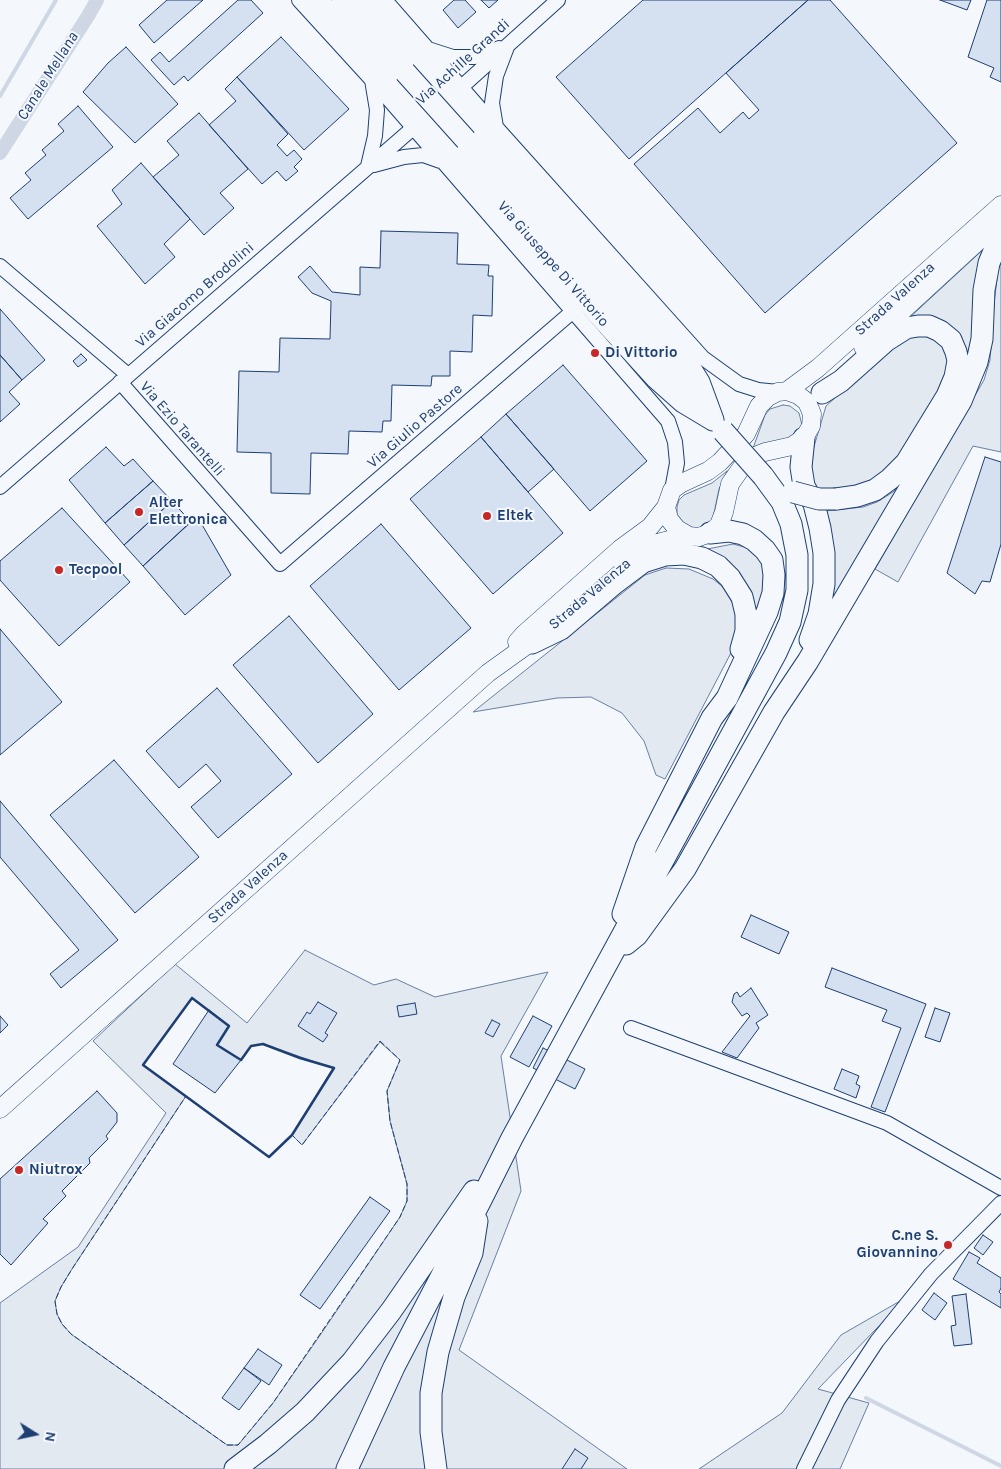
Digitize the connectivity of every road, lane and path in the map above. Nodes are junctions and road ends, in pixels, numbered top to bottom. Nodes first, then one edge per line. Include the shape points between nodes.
1 (299, 0) edge
2 (317, 0) edge
3 (342, 0) edge
4 (366, 0) edge
5 (385, 0) edge
6 (558, 0) edge
7 (509, 44) junction
8 (427, 49) junction
9 (372, 80) junction
10 (456, 91) junction
11 (418, 125) junction
12 (496, 127) junction
13 (442, 162) junction
14 (368, 166) junction
15 (1001, 205) edge
16 (1001, 220) edge
17 (1001, 234) edge
18 (0, 266) edge
19 (572, 312) junction
20 (124, 378) junction
21 (782, 391) junction
22 (822, 393) junction
23 (812, 414) junction
24 (718, 425) junction
25 (804, 438) junction
26 (766, 478) junction
27 (0, 487) edge
28 (672, 490) junction
29 (666, 507) junction
30 (710, 533) junction
31 (689, 536) junction
32 (280, 564) joint
33 (532, 643) junction
34 (497, 665) junction
35 (774, 712) junction
36 (712, 718) junction
37 (609, 960) junction
38 (631, 1028) dead end
39 (0, 1109) edge
40 (512, 1138) junction
41 (1001, 1188) edge
42 (480, 1202) junction
43 (1001, 1203) edge
44 (235, 1469) edge
45 (347, 1469) edge
46 (436, 1469) edge
47 (804, 1469) edge

1 - 9 street, Via Giuseppe Di Vittorio
2 - 11 highway
3 - 24 highway, bridge
4 - 10 highway
5 - 8 street
6 - 7 street, Via Achille Grandi
7 - 8 street via 475,57 453,57
7 - 10 street, Via Achille Grandi
7 - 12 street via 496,76 492,102
8 - 10 street
9 - 11 street, Via Giuseppe Di Vittorio
9 - 14 street via 377,110
10 - 11 street, Via Achille Grandi
10 - 12 street
10 - 24 highway via 678,350 699,382
11 - 13 street, Via Giuseppe Di Vittorio
11 - 14 street, Via Giacomo Brodolini
11 - 24 highway via 656,378 683,402
12 - 21 street via 702,358 739,384 758,390
13 - 14 street via 423,155
13 - 19 street, Via Giuseppe Di Vittorio
14 - 20 street, Via Giacomo Brodolini
15 - 21 main road, Strada Valenza via 818,368
16 - 22 main road, Strada Valenza via 842,367
17 - 35 highway via 989,263 977,362 961,401 808,661
18 - 20 street, Via Ezio Tarantelli
19 - 28 street, Via Giuseppe Di Vittorio via 668,421 677,463
19 - 32 street, Via Giulio Pastore
20 - 27 street, Via Giacomo Brodolini
20 - 32 street, Via Ezio Tarantelli
21 - 23 main road via 798,395 807,402
21 - 28 main road, Strada Valenza via 768,396 759,406 746,434 728,454 708,471
22 - 23 main road, Strada Valenza
22 - 26 highway, bridge via 906,328 929,326 940,331 951,340 956,352 958,361 950,389 906,463 875,490 836,500 819,499 793,492
23 - 25 main road, Strada Valenza via 811,426
24 - 26 highway, bridge
25 - 30 main road via 792,446 755,456 744,464 730,484 719,525
25 - 35 highway via 801,467 804,486 814,504 820,528 824,584 819,614 809,641
26 - 37 highway via 782,502 791,524 797,555 797,590 790,622
28 - 29 main road, Strada Valenza
29 - 31 main road via 669,519
29 - 34 main road, Strada Valenza via 650,528 620,549 524,634
30 - 31 main road, Strada Valenza
30 - 36 highway via 743,534 754,540 772,560 774,575 767,612 727,698
31 - 33 main road, Strada Valenza via 650,546 629,559
33 - 34 main road, Strada Valenza
33 - 36 highway via 561,629 643,562 665,555 684,554 702,558 718,566 730,578 742,597 746,614 741,650 719,695
34 - 39 main road, Strada Valenza
35 - 37 highway via 685,869 637,935
36 - 37 highway via 646,847
37 - 40 highway
38 - 41 street via 887,1122
40 - 42 highway
40 - 44 highway via 352,1362 305,1412
42 - 45 highway via 394,1367
42 - 46 highway via 472,1252 454,1296 438,1352 431,1432
43 - 47 street via 931,1274 877,1340 838,1400

